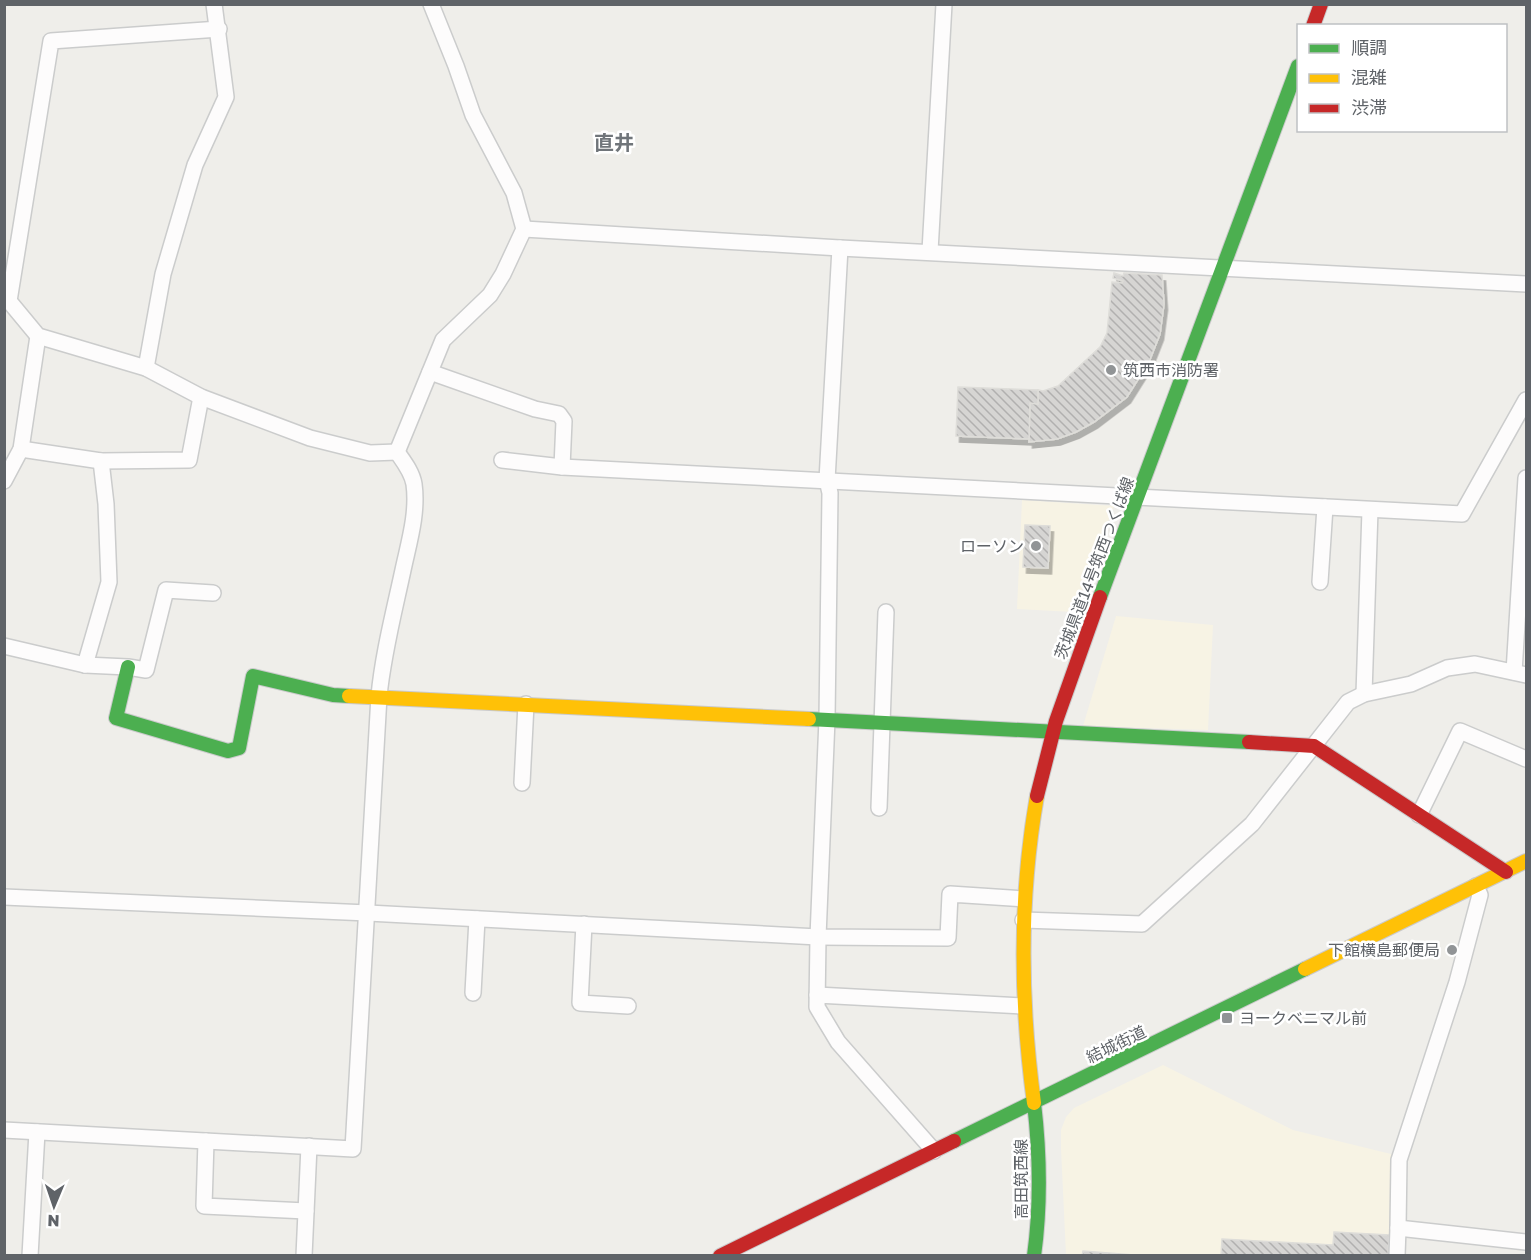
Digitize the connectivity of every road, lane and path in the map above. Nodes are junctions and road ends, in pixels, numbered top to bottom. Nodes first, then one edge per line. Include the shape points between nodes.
1 (214, 4) edge
2 (431, 4) edge
3 (944, 4) edge
4 (1321, 4) edge
5 (1314, 24) edge
6 (219, 28) junction
7 (1297, 71) edge
8 (524, 229) junction
9 (840, 248) junction
10 (930, 252) junction
11 (1224, 268) junction
12 (1527, 284) edge
13 (7, 301) edge
14 (38, 336) junction
15 (146, 368) junction
16 (430, 372) junction
17 (201, 397) junction
18 (1527, 400) edge
19 (21, 449) junction
20 (397, 452) junction
21 (502, 460) dead end
22 (101, 461) junction
23 (562, 467) junction
24 (1527, 478) edge
25 (827, 480) junction
26 (4, 481) edge
27 (1138, 498) junction
28 (1325, 507) junction
29 (1370, 510) junction
30 (1320, 582) dead end
31 (213, 593) dead end
32 (886, 612) dead end
33 (4, 646) edge
34 (85, 665) junction
35 (128, 667) junction
36 (1520, 674) edge
37 (1364, 694) junction
38 (379, 696) junction
39 (526, 704) junction
40 (827, 719) junction
41 (882, 722) junction
42 (1053, 731) junction
43 (1314, 746) junction
44 (1527, 759) edge
45 (522, 783) dead end
46 (879, 808) dead end
47 (1419, 815) junction
48 (1527, 861) edge
49 (1506, 872) junction
50 (1476, 886) junction
51 (4, 897) edge
52 (1024, 899) junction
53 (368, 913) junction
54 (477, 919) junction
55 (1023, 920) junction
56 (584, 924) junction
57 (818, 937) junction
58 (473, 993) dead end
59 (817, 995) junction
60 (628, 1006) dead end
61 (1023, 1006) junction
62 (1034, 1103) junction
63 (4, 1130) edge
64 (37, 1132) junction
65 (206, 1141) junction
66 (309, 1146) junction
67 (934, 1151) junction
68 (306, 1210) junction
69 (1398, 1228) junction
70 (1527, 1242) edge
71 (30, 1256) edge
72 (304, 1256) edge
73 (720, 1256) edge
74 (1034, 1256) edge
75 (1397, 1256) edge

1 - 6 street
2 - 8 street via 473,115 514,193
3 - 10 street
4 - 5 main road
6 - 13 street via 51,41
6 - 15 street via 226,97 192,176 163,274
7 - 11 main road, 茨城県道14号筑西つくば線
8 - 9 street
8 - 16 street via 489,295 443,340
9 - 10 street
9 - 25 street
10 - 11 street
11 - 12 street
11 - 27 main road, 茨城県道14号筑西つくば線
13 - 14 street
14 - 15 street
14 - 19 street
15 - 17 street
16 - 20 street
16 - 23 street via 560,414 564,421
17 - 20 street via 310,438 370,453
17 - 22 street via 189,460
18 - 29 street via 1462,514
19 - 22 street
19 - 26 street
20 - 38 street via 413,482 415,501
21 - 23 street
22 - 34 street via 109,582
23 - 25 street
24 - 36 street via 1521,543
25 - 27 street
25 - 40 street
27 - 28 street
27 - 42 main road, 茨城県道14号筑西つくば線
28 - 29 street
28 - 30 street
29 - 37 street
31 - 35 street via 166,590 146,670
32 - 41 street
33 - 34 street
34 - 35 street
35 - 38 main road via 116,718 228,751 239,748 253,676 333,695
36 - 37 street via 1474,664 1447,668 1411,684
37 - 43 street via 1348,702
38 - 39 main road
38 - 53 street
39 - 40 main road
39 - 45 street
40 - 41 main road
40 - 57 street
41 - 42 main road
41 - 46 street
42 - 43 main road
42 - 52 main road, 茨城県道14号筑西つくば線 via 1033,819
43 - 47 main road
43 - 55 street via 1252,824 1142,924
44 - 47 street via 1460,731
47 - 49 main road
48 - 49 main road, 結城街道
49 - 50 main road, 結城街道
50 - 62 main road, 結城街道
50 - 69 street via 1480,896 1457,982 1399,1160
51 - 53 street
52 - 55 main road, 茨城県道14号筑西つくば線
52 - 57 street via 950,894 948,938
53 - 54 street
53 - 66 street via 353,1149
54 - 56 street
54 - 58 street
55 - 61 main road, 茨城県道14号筑西つくば線
56 - 57 street
56 - 60 street via 580,1003
57 - 59 street
59 - 61 street
59 - 67 street via 817,1007 838,1042
61 - 62 main road, 茨城県道14号筑西つくば線
62 - 67 main road, 結城街道
62 - 74 main road, 高田筑西線 via 1039,1159
63 - 64 street
64 - 65 street
64 - 71 street
65 - 66 street
65 - 68 street via 204,1206
66 - 68 street
67 - 73 main road, 結城街道
68 - 72 street
69 - 70 street
69 - 75 street

